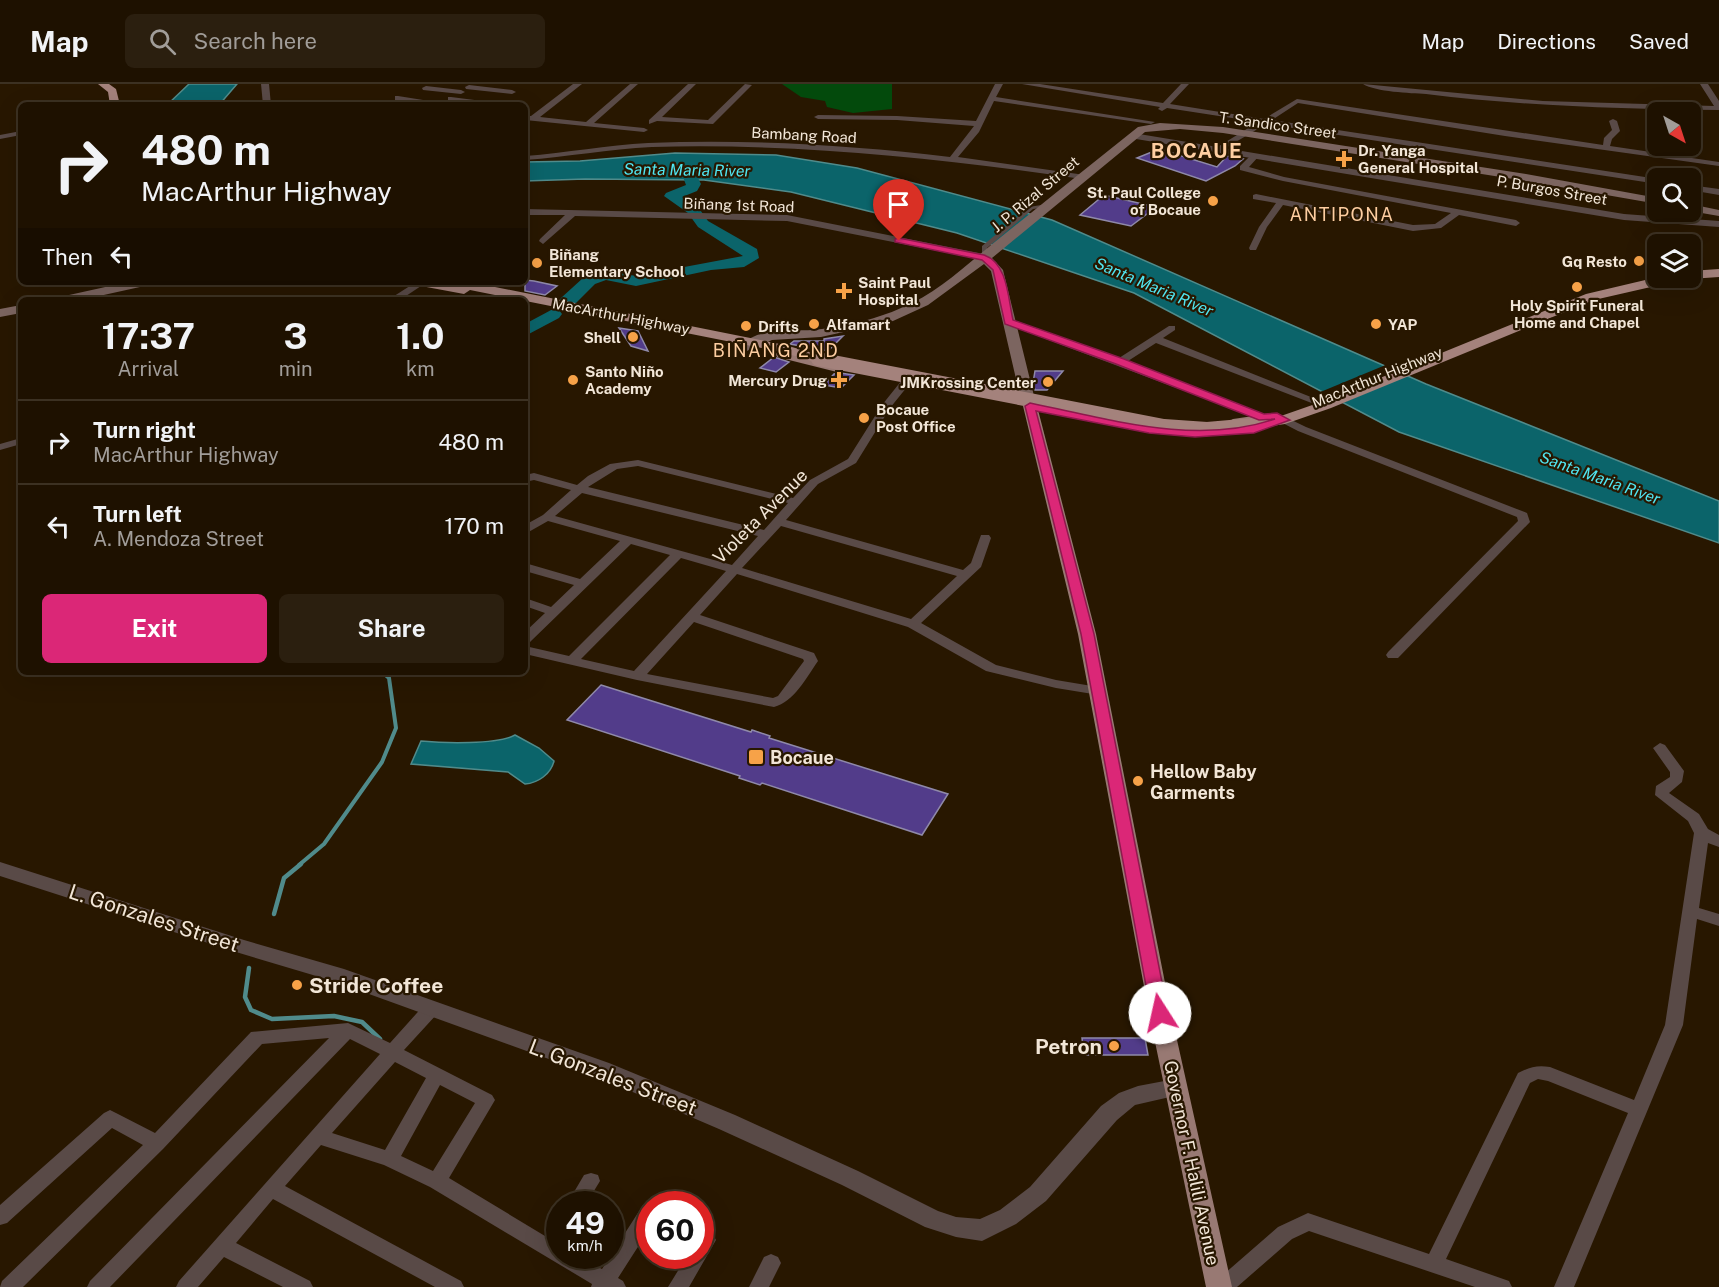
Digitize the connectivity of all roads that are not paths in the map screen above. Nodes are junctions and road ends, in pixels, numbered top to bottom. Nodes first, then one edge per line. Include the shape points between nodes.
1 (103, 84) edge
2 (117, 84) edge
3 (265, 84) edge
4 (578, 84) edge
5 (634, 84) edge
6 (692, 84) edge
7 (999, 84) edge
8 (1026, 84) edge
9 (1185, 84) edge
10 (1367, 84) edge
11 (1440, 84) edge
12 (1704, 84) edge
13 (748, 85) edge
14 (471, 86) edge
15 (426, 88) dead end
16 (461, 92) junction
17 (512, 92) dead end
18 (1431, 93) junction
19 (398, 98) dead end
20 (451, 99) junction
21 (992, 99) junction
22 (115, 102) edge
23 (124, 102) edge
24 (267, 102) edge
25 (423, 102) edge
26 (446, 102) edge
27 (474, 102) edge
28 (1166, 105) junction
29 (1719, 107) edge
30 (818, 117) dead end
31 (529, 118) edge
32 (656, 119) junction
33 (1266, 121) junction
34 (1613, 121) dead end
35 (588, 124) junction
36 (980, 124) junction
37 (1142, 129) junction
38 (644, 130) junction
39 (18, 134) edge
40 (1242, 135) junction
41 (0, 137) edge
42 (633, 146) junction
43 (1605, 149) junction
44 (1219, 150) junction
45 (1255, 156) junction
46 (528, 158) edge
47 (953, 158) junction
48 (1719, 164) edge
49 (1082, 177) junction
50 (1283, 178) junction
51 (1647, 180) edge
52 (1274, 185) dead end
53 (1701, 189) edge
54 (1265, 191) dead end
55 (1719, 192) edge
56 (1647, 199) edge
57 (1281, 202) junction
58 (1701, 209) edge
59 (528, 212) edge
60 (1457, 213) junction
61 (1719, 213) edge
62 (572, 214) junction
63 (1516, 223) dead end
64 (1719, 224) edge
65 (543, 241) dead end
66 (1253, 248) dead end
67 (988, 251) junction
68 (1719, 271) edge
69 (1701, 272) edge
70 (1647, 277) edge
71 (1647, 283) edge
72 (120, 285) edge
73 (132, 285) edge
74 (417, 285) edge
75 (437, 285) edge
76 (465, 285) edge
77 (88, 295) junction
78 (78, 297) edge
79 (398, 297) edge
80 (496, 297) edge
81 (522, 297) edge
82 (528, 298) edge
83 (528, 304) edge
84 (18, 310) edge
85 (0, 313) edge
86 (1009, 322) junction
87 (1172, 328) dead end
88 (1155, 339) junction
89 (749, 345) junction
90 (783, 352) junction
91 (1120, 362) junction
92 (1406, 368) junction
93 (906, 382) junction
94 (1028, 401) junction
95 (1323, 402) junction
96 (1271, 420) junction
97 (18, 442) edge
98 (0, 447) edge
99 (528, 477) edge
100 (580, 489) junction
101 (796, 502) junction
102 (547, 517) junction
103 (778, 521) junction
104 (528, 528) edge
105 (766, 534) junction
106 (985, 538) dead end
107 (628, 540) junction
108 (678, 554) junction
109 (528, 568) edge
110 (732, 569) junction
111 (966, 575) junction
112 (582, 584) junction
113 (528, 603) edge
114 (552, 611) junction
115 (690, 616) junction
116 (913, 624) junction
117 (528, 636) edge
118 (528, 651) edge
119 (1393, 655) dead end
120 (572, 662) junction
121 (637, 676) junction
122 (1099, 691) junction
123 (1660, 748) dead end
124 (1702, 833) junction
125 (1719, 842) edge
126 (0, 869) edge
127 (1691, 911) junction
128 (1719, 920) edge
129 (431, 1009) junction
130 (348, 1030) junction
131 (391, 1053) junction
132 (438, 1075) junction
133 (1175, 1088) junction
134 (1638, 1109) junction
135 (317, 1136) junction
136 (157, 1143) junction
137 (389, 1159) junction
138 (437, 1181) junction
139 (591, 1181) dead end
140 (271, 1188) junction
141 (584, 1191) edge
142 (0, 1217) edge
143 (636, 1235) edge
144 (222, 1246) junction
145 (546, 1247) edge
146 (771, 1263) dead end
147 (1434, 1264) junction
148 (582, 1269) edge
149 (689, 1269) edge
150 (607, 1285) edge
151 (9, 1287) edge
152 (97, 1287) edge
153 (186, 1287) edge
154 (303, 1287) edge
155 (454, 1287) edge
156 (678, 1287) edge
157 (759, 1287) edge
158 (1221, 1287) edge
159 (1502, 1287) edge
160 (1564, 1287) edge

1 - 22 highway via 114,91
2 - 23 highway via 123,89
3 - 24 street
4 - 31 street
5 - 35 street
6 - 32 street
7 - 21 street
8 - 28 street
9 - 28 street, J. P. Rizal Street
10 - 18 street
11 - 18 street
12 - 29 street
13 - 32 street via 710,122
14 - 16 street
14 - 17 street
15 - 16 street
16 - 20 street
18 - 29 street via 1592,106
19 - 25 street
20 - 26 street
20 - 27 street
21 - 36 street
21 - 37 street, T. Sandico Street
28 - 33 street
28 - 37 street, J. P. Rizal Street
30 - 36 street
31 - 35 street
32 - 38 street
33 - 40 street
33 - 43 street via 1297,101
33 - 51 street
34 - 43 street via 1616,130
35 - 38 street
36 - 47 street
37 - 40 main road, T. Sandico Street via 1184,126
37 - 44 street, P. Burgos Street
37 - 49 main road, J. P. Rizal Street
38 - 42 street
39 - 41 street
40 - 44 street
40 - 56 main road, T. Sandico Street
42 - 46 street, Bambang Road
42 - 47 street, Bambang Road via 802,147
43 - 48 street
44 - 45 street, P. Burgos Street
45 - 50 street via 1243,168
45 - 64 street, P. Burgos Street via 1624,217
47 - 49 street, Bambang Road
49 - 67 main road, J. P. Rizal Street
50 - 52 street
50 - 60 street
53 - 55 street
54 - 57 street via 1256,197
57 - 60 street via 1413,228 1438,227
57 - 66 street
58 - 61 main road
59 - 62 street, Biñang 1st Road
60 - 63 street
62 - 65 street
62 - 67 street, Biñang 1st Road via 786,218
67 - 86 main road, Governor F. Halili Avenue via 997,270
67 - 89 main road, J. P. Rizal Street via 935,297 904,312 846,329 770,337
68 - 69 highway
70 - 92 highway, MacArthur Highway via 1584,293
71 - 92 highway, MacArthur Highway via 1582,300
72 - 77 main road
73 - 77 main road
74 - 79 street
75 - 80 highway
76 - 81 highway, MacArthur Highway
77 - 78 main road
82 - 89 highway, MacArthur Highway
83 - 89 highway, MacArthur Highway
84 - 85 main road
86 - 91 street
86 - 94 main road, Governor F. Halili Avenue
87 - 88 street
88 - 91 street
88 - 95 street
89 - 90 highway, MacArthur Highway
90 - 93 main road, MacArthur Highway
90 - 94 main road, MacArthur Highway
90 - 96 highway, bridge via 1164,426 1207,429
91 - 96 street
92 - 95 highway, MacArthur Highway
93 - 94 main road, MacArthur Highway
93 - 101 street, Violeta Avenue via 852,461 814,482
94 - 96 main road, MacArthur Highway via 1149,430 1195,434 1254,430
94 - 122 main road, Governor F. Halili Avenue
95 - 96 highway, MacArthur Highway
96 - 119 street via 1523,515 1524,522
97 - 98 street
99 - 100 street
100 - 101 street via 614,466 638,463
100 - 102 street
100 - 105 street
101 - 103 street, Violeta Avenue
102 - 104 street
102 - 107 street
103 - 105 street, Violeta Avenue
103 - 111 street
105 - 110 street, Violeta Avenue
106 - 111 street via 977,564
107 - 108 street
107 - 112 street
108 - 110 street
108 - 120 street
109 - 112 street
110 - 115 street, Violeta Avenue
110 - 116 street
111 - 116 street
112 - 114 street
113 - 114 street
114 - 117 street
115 - 121 street, Violeta Avenue
115 - 121 street via 809,656 811,661 783,699 774,703
116 - 122 street via 992,668
118 - 120 street
120 - 121 street
122 - 133 main road, Governor F. Halili Avenue
123 - 124 street via 1677,771 1677,779 1661,790 1662,795 1694,818
124 - 125 street
124 - 127 street
126 - 129 street, L. Gonzales Street via 337,974
127 - 128 street
127 - 134 street via 1674,1025
129 - 131 street
129 - 133 street, L. Gonzales Street via 601,1069 758,1136 933,1220 981,1230 1008,1217 1038,1194 1108,1113 1127,1099
130 - 131 street
130 - 136 street via 257,1037
130 - 152 street
131 - 132 street
131 - 135 street
132 - 137 street
132 - 138 street via 486,1100
133 - 158 main road, Governor F. Halili Avenue
134 - 147 street via 1550,1074 1537,1072 1524,1078
134 - 160 street
135 - 137 street
135 - 140 street
136 - 142 street via 110,1118
136 - 151 street
137 - 138 street
138 - 145 street
139 - 141 street
140 - 144 street
140 - 155 street
143 - 150 street
144 - 153 street
144 - 154 street
146 - 157 street
147 - 158 street via 1308,1222 1285,1233
147 - 159 street
148 - 150 street
149 - 156 street

